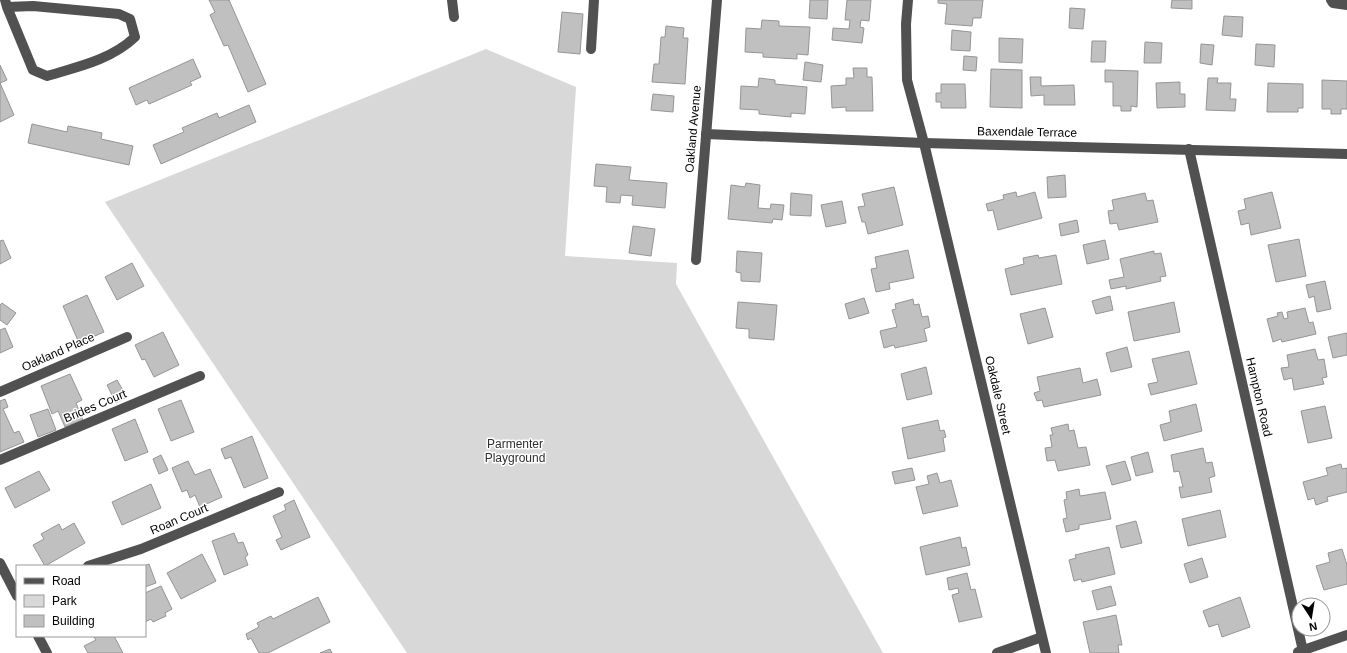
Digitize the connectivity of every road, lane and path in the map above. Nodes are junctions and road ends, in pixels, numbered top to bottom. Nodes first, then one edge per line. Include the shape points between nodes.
1 (452, 0) edge
2 (594, 0) edge
3 (717, 0) edge
4 (908, 0) edge
5 (1331, 0) edge
6 (6, 3) edge
7 (1347, 5) edge
8 (454, 17) dead end
9 (591, 49) dead end
10 (706, 134) junction
11 (924, 143) junction
12 (1189, 149) junction
13 (1347, 154) edge
14 (696, 260) dead end
15 (127, 337) dead end
16 (200, 376) dead end
17 (0, 392) edge
18 (0, 460) edge
19 (279, 492) dead end
20 (0, 563) edge
21 (91, 565) edge
22 (16, 592) edge
23 (1347, 634) edge
24 (39, 637) edge
25 (1042, 637) junction
26 (1300, 652) edge
27 (47, 653) edge
28 (997, 653) edge
29 (1046, 653) edge

1 - 8 street
2 - 9 street
3 - 10 street, Oakland Avenue
4 - 11 street, Oakdale Street via 907,80
5 - 7 street via 1332,3
6 - 6 street via 33,70 47,76 94,62 127,46 135,38 130,19 119,14
10 - 11 street, Baxendale Terrace
10 - 14 street, Oakland Avenue
11 - 12 street, Baxendale Terrace
11 - 25 street, Oakdale Street
12 - 13 street, Baxendale Terrace
12 - 26 street, Hampton Road
15 - 17 street, Oakland Place
16 - 18 street, Brides Court
19 - 21 street, Roan Court via 140,549
20 - 22 street
23 - 26 street
24 - 27 street
25 - 28 street
25 - 29 street, Oakdale Street

